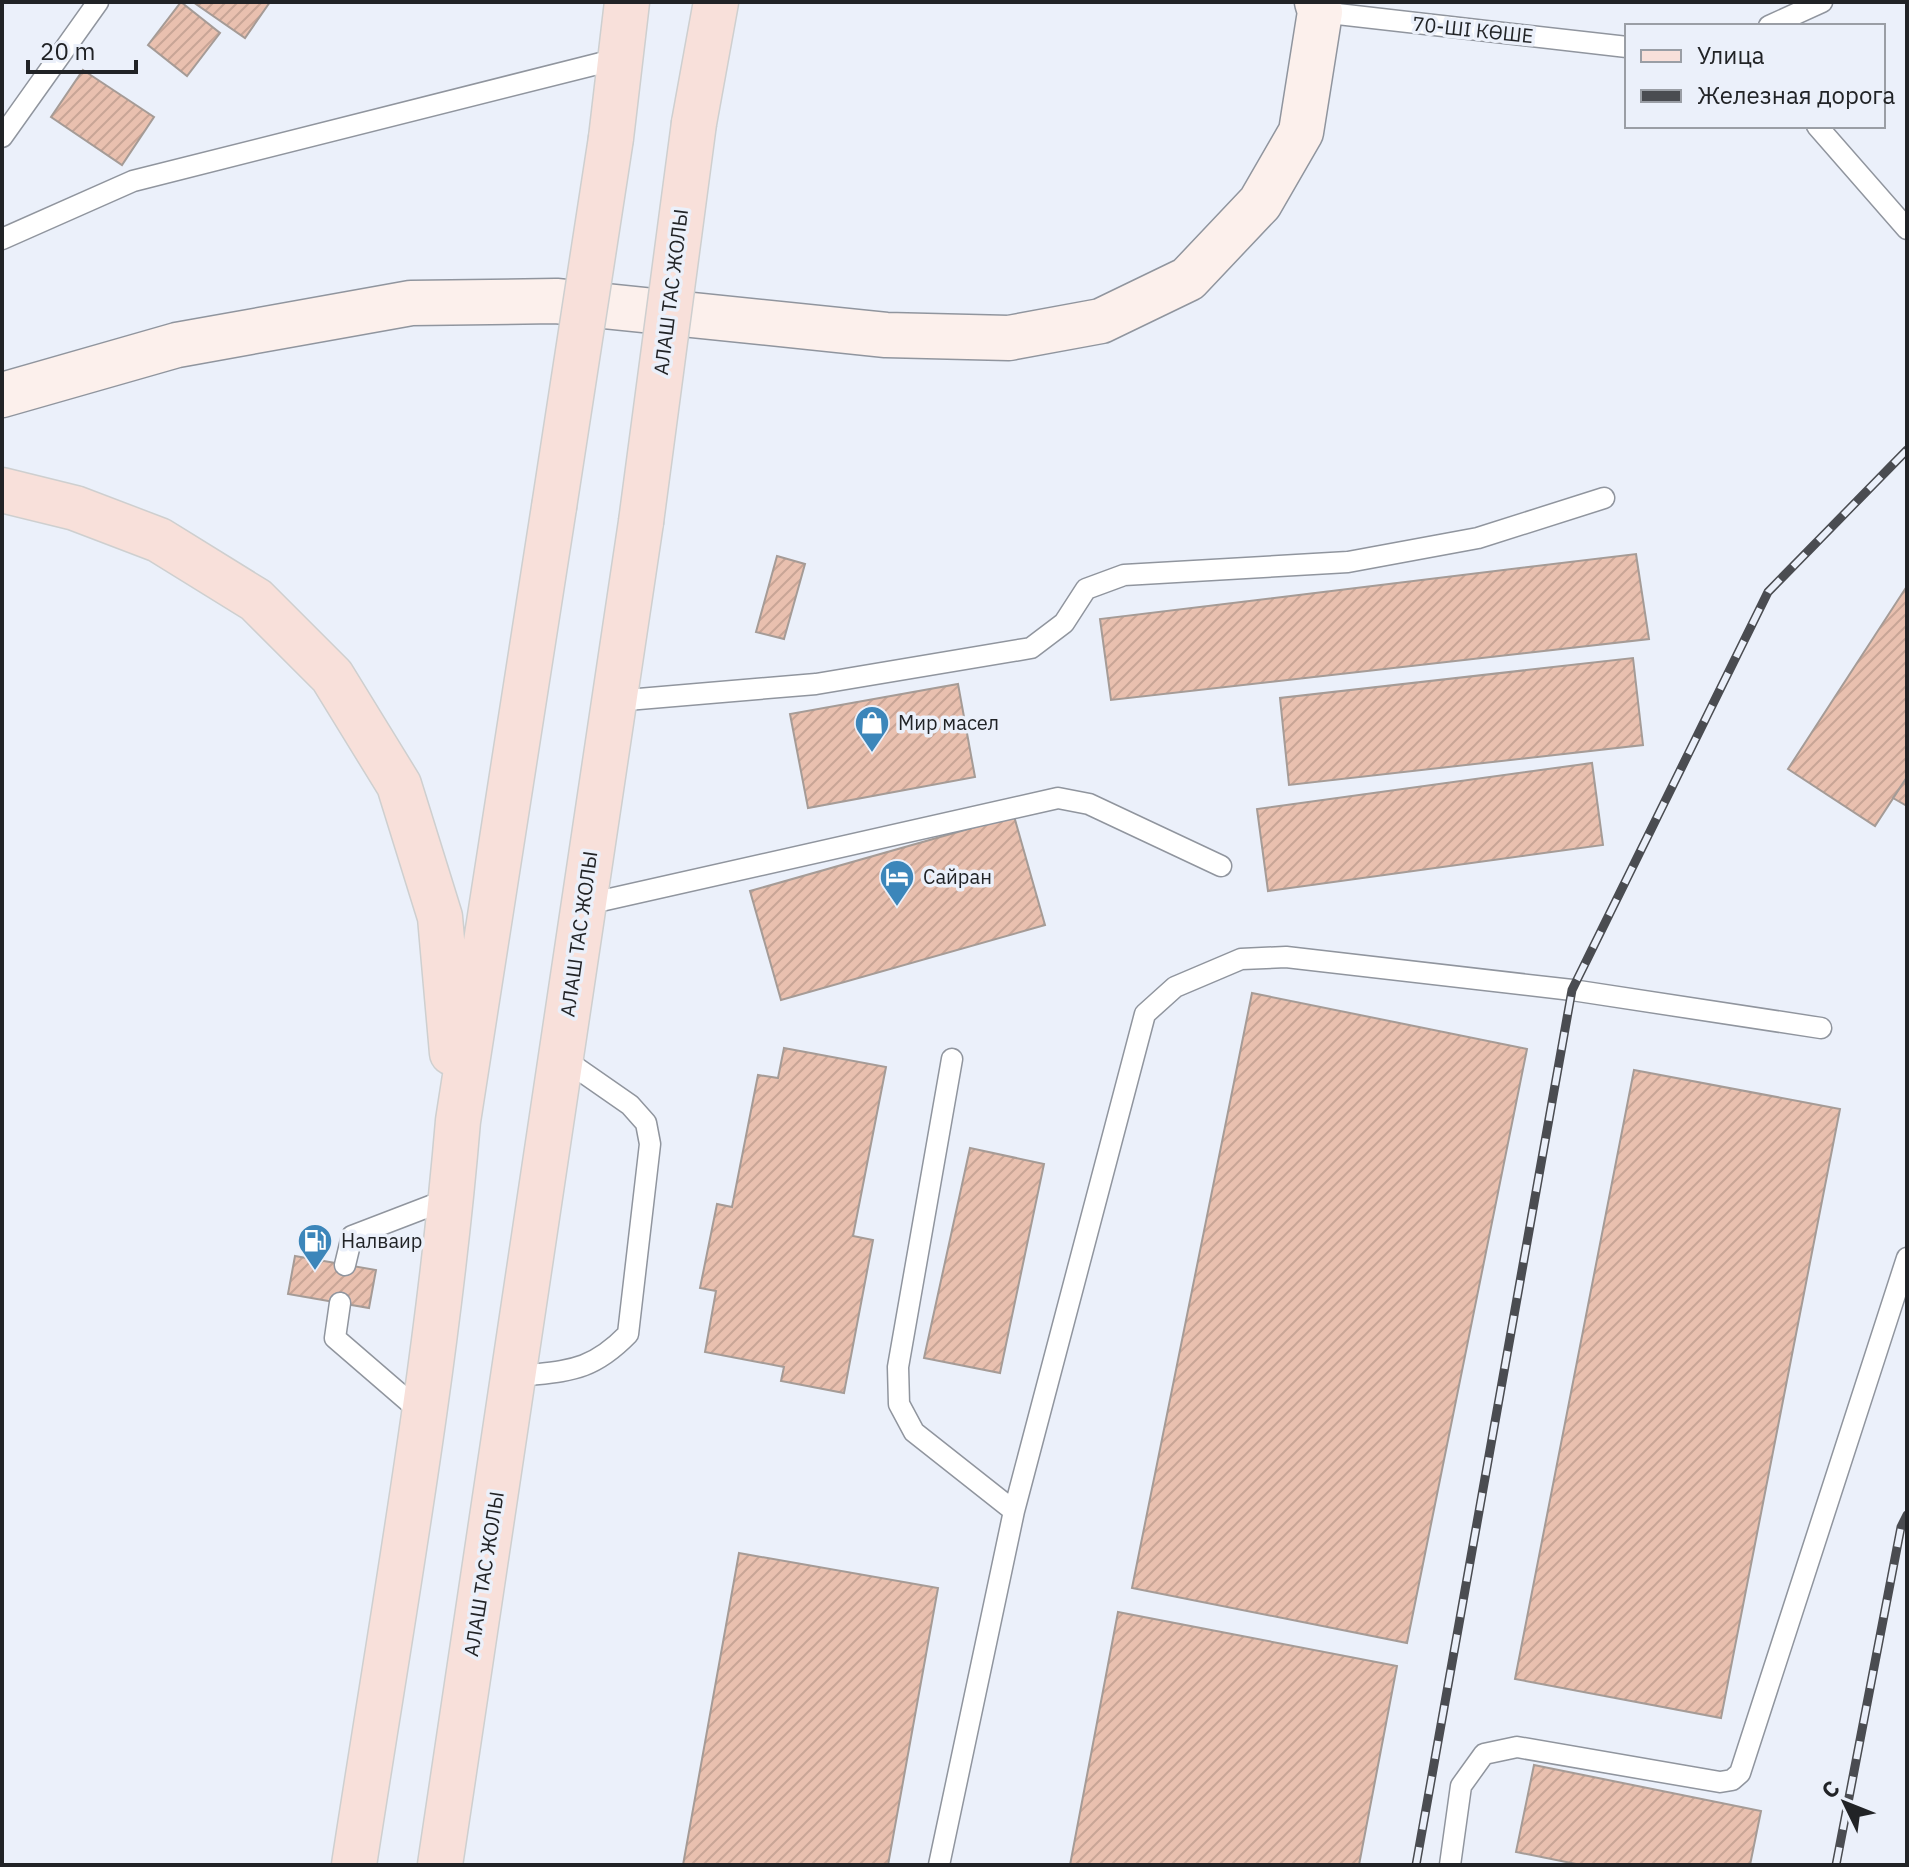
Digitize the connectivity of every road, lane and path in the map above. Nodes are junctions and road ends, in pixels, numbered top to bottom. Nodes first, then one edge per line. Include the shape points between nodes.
1 (98, 2) edge
2 (1822, 2) edge
3 (626, 4) edge
4 (1318, 7) edge
5 (719, 11) edge
6 (1773, 24) edge
7 (1625, 47) edge
8 (621, 58) junction
9 (1819, 128) edge
10 (2, 137) edge
11 (1907, 229) edge
12 (2, 239) edge
13 (2, 395) edge
14 (2, 490) edge
15 (1604, 498) dead end
16 (615, 701) junction
17 (1221, 866) dead end
18 (583, 905) junction
19 (1821, 1028) dead end
20 (561, 1057) junction
21 (952, 1059) dead end
22 (458, 1121) junction
23 (451, 1198) junction
24 (1907, 1258) edge
25 (345, 1265) dead end
26 (340, 1303) dead end
27 (513, 1377) junction
28 (424, 1416) junction
29 (1014, 1511) junction
30 (354, 1865) edge
31 (440, 1865) edge
32 (939, 1865) edge
33 (1450, 1865) edge

1 - 10 lane
2 - 6 lane
3 - 8 main road
4 - 7 lane, 70-ШІ КӨШЕ
4 - 13 main road via 1301,132 1260,203 1188,279 1101,321 1009,338 886,335 556,301 411,303 177,345
5 - 16 main road, АЛАШ ТАС ЖОЛЫ, bridge via 694,123
8 - 12 lane via 133,181
8 - 22 main road, bridge
9 - 11 lane
14 - 22 main road via 75,508 159,540 256,600 332,676 399,785 440,917
15 - 16 lane via 1478,538 1348,562 1124,575 1086,589 1064,623 1031,648 816,684
16 - 18 main road, АЛАШ ТАС ЖОЛЫ
17 - 18 lane via 1089,804 1058,798
18 - 20 main road, АЛАШ ТАС ЖОЛЫ
19 - 29 lane via 1572,990 1286,957 1241,959 1175,987 1145,1014
20 - 27 main road, АЛАШ ТАС ЖОЛЫ
20 - 27 lane via 630,1105 646,1123 650,1144 628,1334 607,1355 579,1368
21 - 29 lane via 898,1367 899,1404 914,1432
22 - 23 main road
23 - 25 lane via 352,1236
23 - 28 main road
24 - 33 lane via 1740,1773 1720,1782 1517,1747 1484,1754 1461,1786
26 - 28 lane via 335,1338
27 - 31 main road, АЛАШ ТАС ЖОЛЫ
28 - 30 main road
29 - 32 lane

